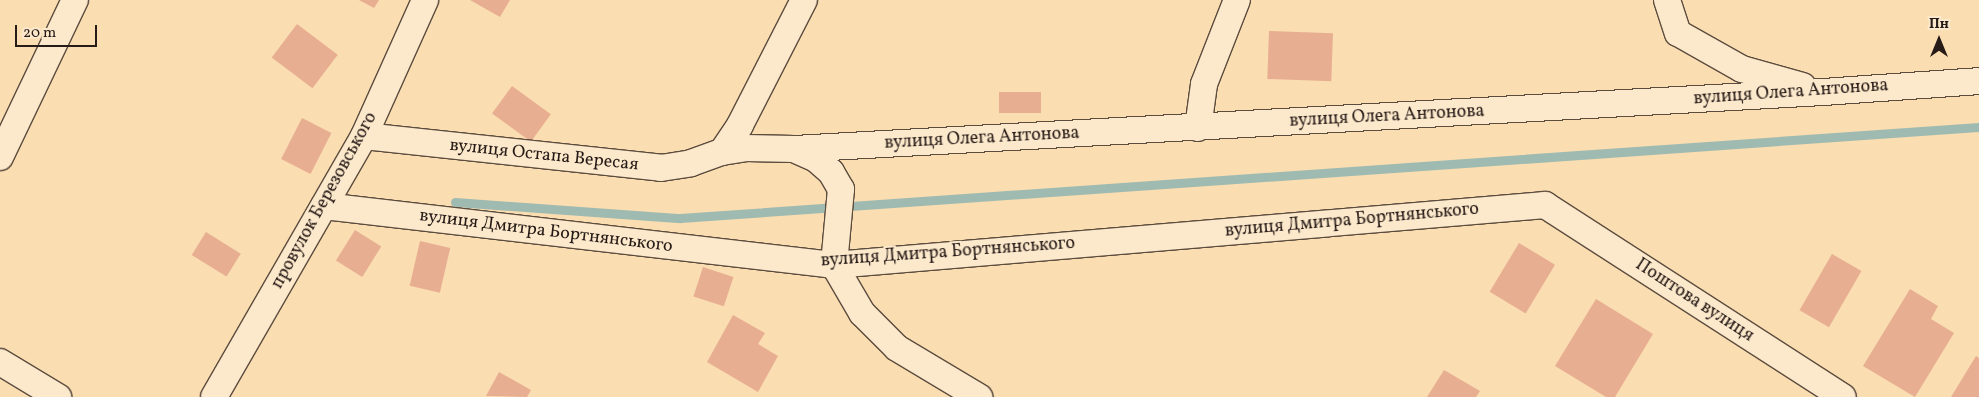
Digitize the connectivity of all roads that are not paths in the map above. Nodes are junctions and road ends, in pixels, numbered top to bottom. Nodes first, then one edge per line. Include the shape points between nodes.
1 (75, 0) edge
2 (425, 0) edge
3 (804, 0) edge
4 (1237, 0) edge
5 (1666, 0) edge
6 (1979, 81) edge
7 (1823, 92) junction
8 (1198, 128) junction
9 (364, 136) junction
10 (794, 149) junction
11 (722, 152) junction
12 (0, 157) edge
13 (1545, 205) joint
14 (324, 206) junction
15 (834, 265) junction
16 (0, 362) edge
17 (58, 397) edge
18 (214, 397) edge
19 (979, 397) edge
20 (1843, 397) edge

1 - 12 street
2 - 9 street, провулок Березовського
3 - 11 street via 740,125
4 - 8 street via 1204,84
5 - 7 street via 1678,33 1742,69
6 - 7 street, вулиця Олега Антонова
7 - 8 street, вулиця Олега Антонова
8 - 10 street, вулиця Олега Антонова
9 - 11 street, вулиця Остапа Вересая via 661,168 691,163
9 - 14 street, провулок Березовського
10 - 11 street, вулиця Остапа Вересая via 746,148
10 - 15 street, вулиця Остапа Вересая via 816,159 831,172 841,189
13 - 15 street, вулиця Дмитра Бортнянського
13 - 20 street, Поштова вулиця
14 - 15 street, вулиця Дмитра Бортнянського
14 - 18 street, провулок Березовського
15 - 19 street via 862,313 897,348
16 - 17 street

